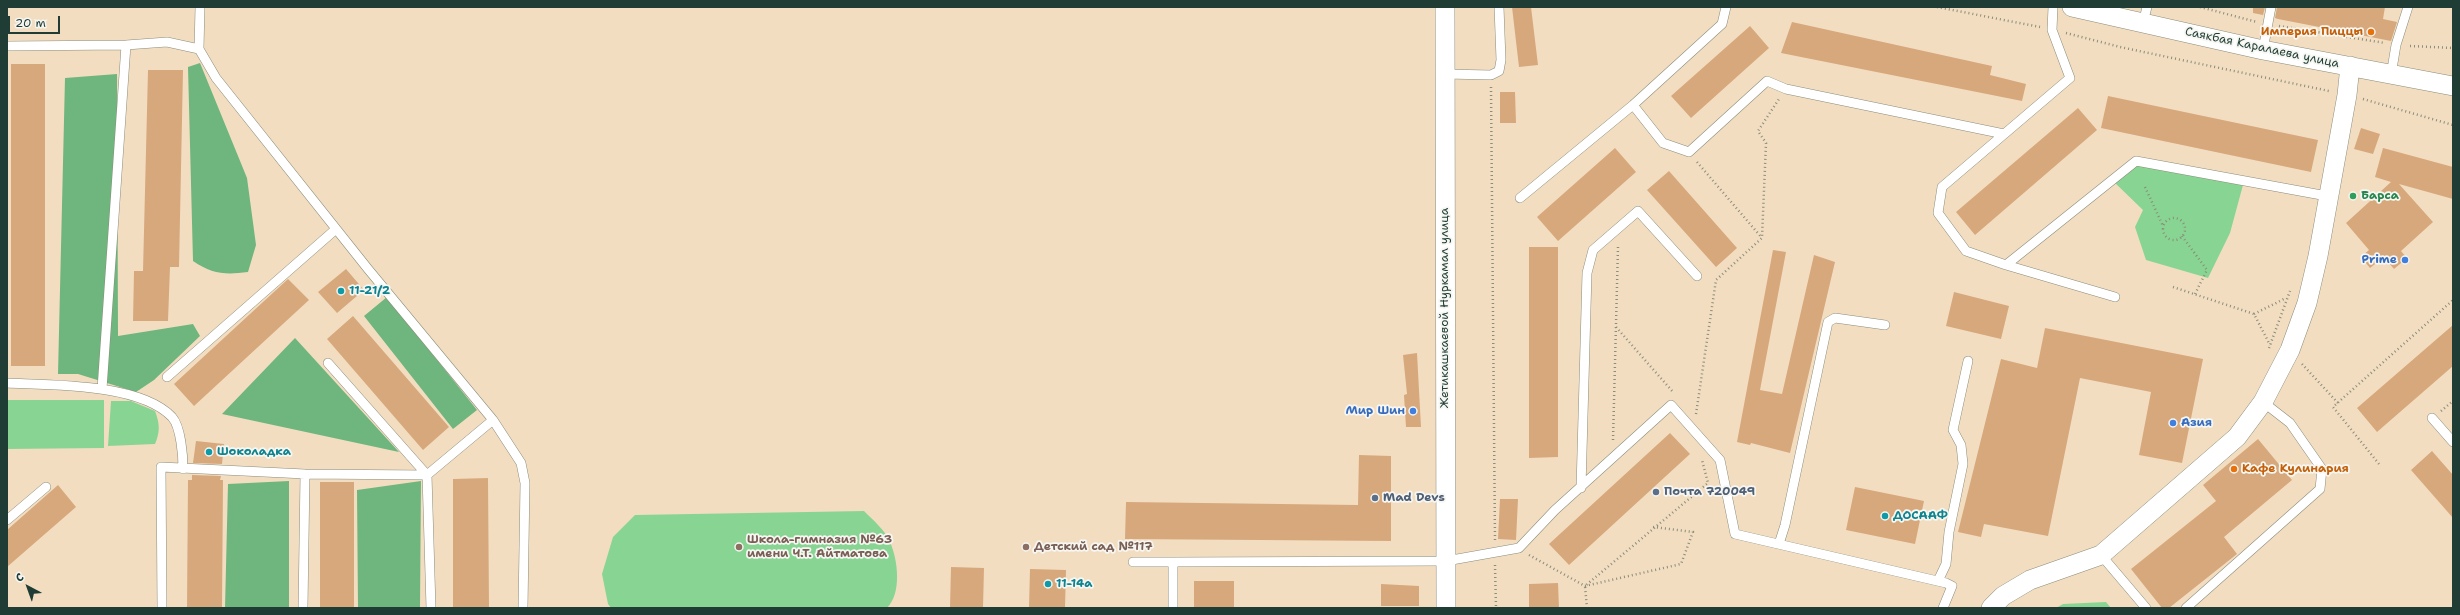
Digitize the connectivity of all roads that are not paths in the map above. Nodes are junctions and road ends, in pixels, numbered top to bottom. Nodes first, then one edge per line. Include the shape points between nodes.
1 (200, 7) edge
2 (1445, 7) edge
3 (1499, 7) edge
4 (1726, 7) edge
5 (2053, 7) edge
6 (2072, 7) edge
7 (2271, 7) edge
8 (2408, 7) edge
9 (2145, 15) edge
10 (7, 46) edge
11 (126, 46) junction
12 (199, 49) junction
13 (2263, 50) junction
14 (2350, 66) junction
15 (1445, 74) junction
16 (2391, 74) junction
17 (2453, 86) edge
18 (1634, 105) junction
19 (2004, 134) junction
20 (2327, 196) junction
21 (1520, 198) dead end
22 (336, 229) junction
23 (2006, 265) junction
24 (1698, 276) dead end
25 (2115, 297) dead end
26 (1885, 326) dead end
27 (1968, 361) dead end
28 (328, 363) dead end
29 (167, 377) dead end
30 (7, 383) edge
31 (102, 389) junction
32 (2263, 402) junction
33 (2432, 418) dead end
34 (493, 420) junction
35 (2453, 442) edge
36 (183, 469) junction
37 (305, 474) junction
38 (427, 475) junction
39 (46, 487) dead end
40 (1581, 488) junction
41 (7, 520) edge
42 (1779, 544) junction
43 (2101, 555) junction
44 (1446, 561) junction
45 (1133, 562) dead end
46 (1172, 562) junction
47 (1938, 581) junction
48 (162, 608) edge
49 (303, 608) edge
50 (431, 608) edge
51 (523, 608) edge
52 (1173, 608) edge
53 (1446, 608) edge
54 (1943, 608) edge
55 (1991, 608) edge
56 (2146, 608) edge
57 (2186, 608) edge

1 - 12 lane
2 - 15 street, Жетикашкаевой Нуркамал улица
3 - 15 lane via 1499,71 1491,75
4 - 18 lane via 1722,24
5 - 19 lane via 2052,30 2070,78
6 - 9 street, Саякбая Каралаева улица
7 - 13 lane
8 - 16 lane via 2396,45
9 - 13 street, Саякбая Каралаева улица
10 - 11 lane
11 - 12 lane via 167,42
11 - 31 lane
12 - 22 lane via 216,78
13 - 14 street, Саякбая Каралаева улица
14 - 16 street, Саякбая Каралаева улица
14 - 20 street via 2347,95
15 - 44 street, Жетикашкаевой Нуркамал улица
16 - 17 street, Саякбая Каралаева улица
18 - 19 lane via 1663,143 1689,152 1767,81 1786,89
18 - 21 lane
19 - 23 lane via 1942,187 1938,213 1966,251
20 - 23 lane via 2136,161
20 - 32 street via 2318,256 2307,303 2290,350
22 - 29 lane
22 - 34 lane
23 - 25 lane
24 - 40 lane via 1638,211 1593,250 1587,273
26 - 42 lane via 1835,318 1828,322
27 - 47 lane via 1953,430 1961,446 1963,464 1949,532 1946,564
28 - 38 lane
30 - 31 lane
31 - 36 lane via 156,405 172,417 183,450
32 - 43 street via 2237,437
32 - 57 lane via 2290,423 2322,469 2320,489
33 - 35 lane
34 - 38 lane
34 - 51 lane via 521,463 525,483
36 - 37 lane
36 - 48 lane via 161,467
37 - 38 lane
37 - 49 lane
38 - 50 lane
39 - 41 lane
40 - 42 lane via 1671,405 1720,460 1735,534
40 - 44 lane via 1519,548
42 - 47 lane
43 - 55 street via 2030,580 2003,596
43 - 56 lane
44 - 46 lane
44 - 53 street, Жетикашкаевой Нуркамал улица
45 - 46 lane
46 - 52 lane
47 - 54 lane via 1952,586

